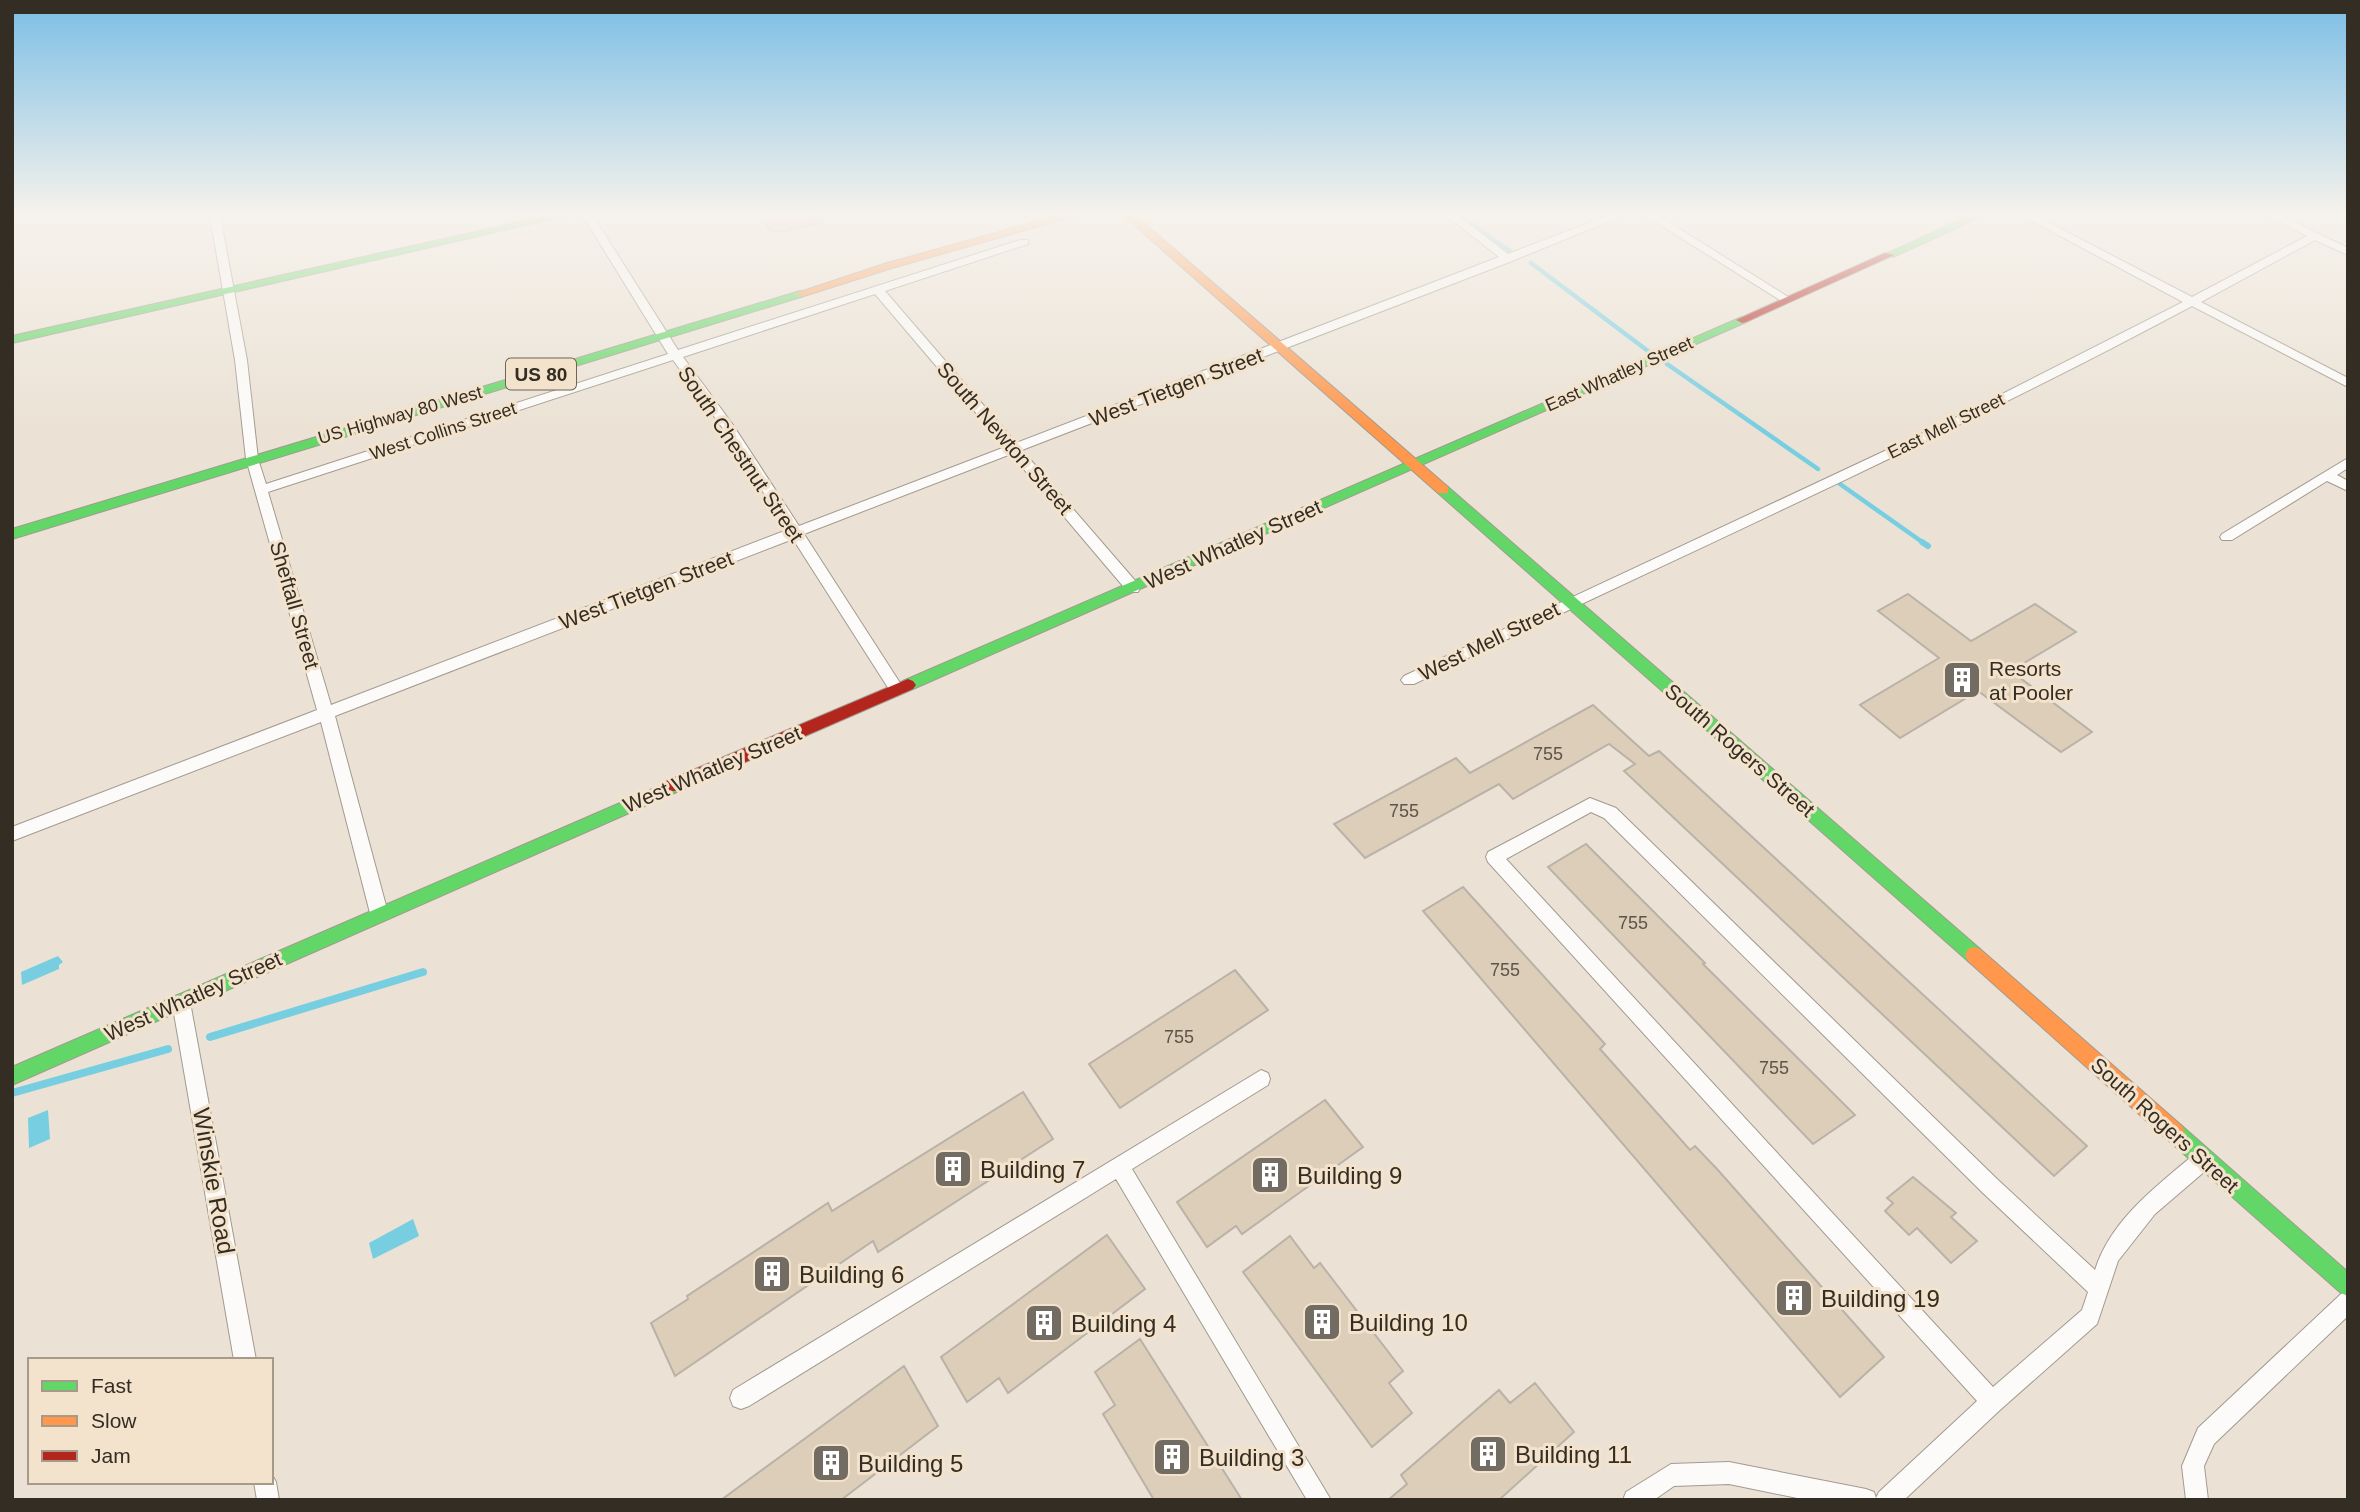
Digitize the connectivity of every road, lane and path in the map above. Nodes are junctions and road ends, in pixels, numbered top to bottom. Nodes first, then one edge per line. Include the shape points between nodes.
1 (227, 287) edge
2 (256, 287) edge
3 (633, 287) edge
4 (823, 287) edge
5 (881, 287) edge
6 (1210, 287) edge
7 (1438, 287) edge
8 (1765, 287) edge
9 (1818, 287) edge
10 (2163, 287) edge
11 (2222, 287) edge
12 (876, 288) junction
13 (228, 293) junction
14 (1787, 300) junction
15 (2193, 302) junction
16 (665, 337) junction
17 (12, 340) edge
18 (1281, 348) junction
19 (676, 356) junction
20 (2348, 383) edge
21 (1014, 448) junction
22 (253, 459) junction
23 (2348, 462) edge
24 (1413, 463) junction
25 (2327, 475) junction
26 (2348, 487) edge
27 (261, 490) junction
28 (794, 533) junction
29 (12, 534) edge
30 (2227, 537) dead end
31 (1133, 588) junction
32 (1569, 602) junction
33 (1409, 680) dead end
34 (897, 690) junction
35 (326, 713) junction
36 (12, 834) edge
37 (379, 913) junction
38 (181, 1002) junction
39 (12, 1076) edge
40 (1261, 1079) dead end
41 (2204, 1159) junction
42 (1119, 1166) junction
43 (2348, 1286) edge
44 (2099, 1288) junction
45 (2348, 1301) edge
46 (245, 1358) edge
47 (741, 1398) dead end
48 (1992, 1402) junction
49 (1320, 1500) edge
50 (1634, 1500) edge
51 (1866, 1500) edge
52 (1886, 1500) edge
53 (2197, 1500) edge

1 - 13 street, Sheftall Street
2 - 13 street
3 - 16 street, South Chestnut Street
4 - 16 street, US Highway 80 West / US 80
5 - 12 street, West Collins Street
6 - 18 street, South Rogers Street
7 - 18 street, West Tietgen Street
8 - 14 street
9 - 14 street, East Whatley Street
10 - 15 street
11 - 15 street, East Mell Street
12 - 19 street, West Collins Street
12 - 21 street, South Newton Street
13 - 17 street
13 - 22 street, Sheftall Street
14 - 24 street, East Whatley Street
15 - 20 street
15 - 32 street, East Mell Street via 1953,424
16 - 19 street, South Chestnut Street
16 - 22 street, US Highway 80 West / US 80
18 - 21 street, West Tietgen Street
18 - 24 street, South Rogers Street
19 - 27 street, West Collins Street
19 - 28 street, South Chestnut Street via 729,428
21 - 28 street, West Tietgen Street
21 - 31 street, South Newton Street
22 - 27 street, Sheftall Street
22 - 29 street, US Highway 80 West / US 80
23 - 25 street
24 - 31 street, West Whatley Street
24 - 32 street, South Rogers Street
25 - 26 street
25 - 30 street
27 - 35 street, Sheftall Street
28 - 34 street, South Chestnut Street
28 - 35 street, West Tietgen Street
31 - 34 street, West Whatley Street
32 - 33 street, West Mell Street
32 - 41 street, South Rogers Street
34 - 37 street, West Whatley Street
35 - 36 street, West Tietgen Street
35 - 37 street, Sheftall Street
37 - 38 street, West Whatley Street
38 - 39 street, West Whatley Street
38 - 46 street, Winskie Road
40 - 42 street
41 - 43 street, South Rogers Street
41 - 44 street via 2148,1207 2110,1255
42 - 47 street
42 - 49 street
44 - 48 street via 2090,1318
44 - 48 street via 1611,813 1590,805 1494,857
45 - 53 street via 2206,1436 2193,1466
48 - 52 street
50 - 51 street via 1671,1475 1729,1472

